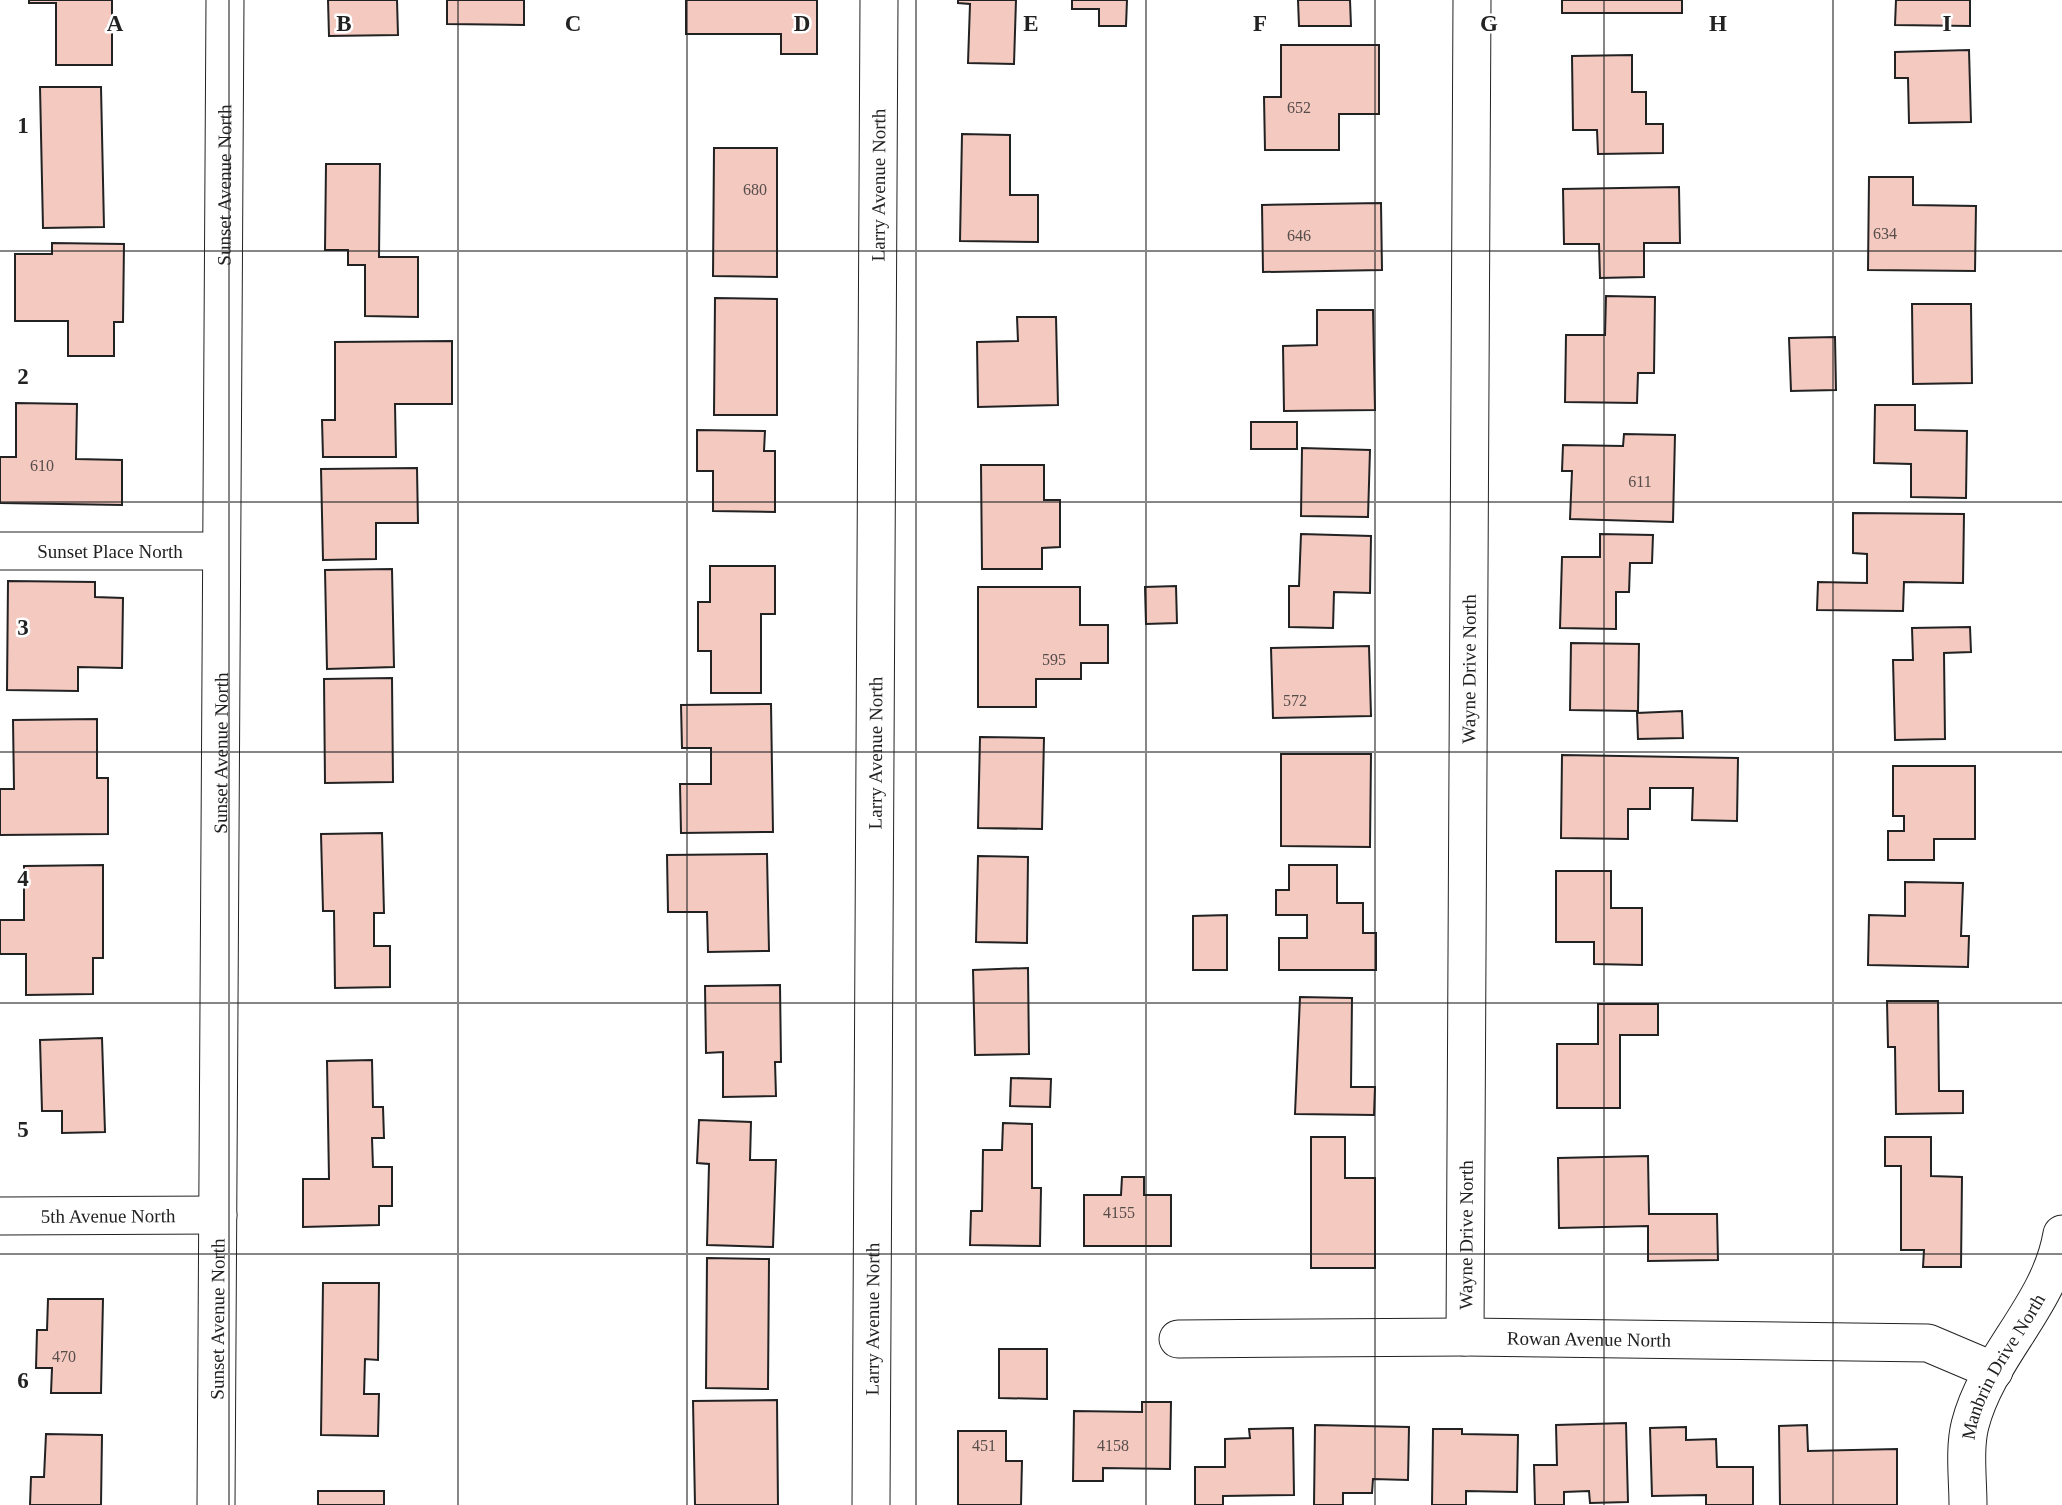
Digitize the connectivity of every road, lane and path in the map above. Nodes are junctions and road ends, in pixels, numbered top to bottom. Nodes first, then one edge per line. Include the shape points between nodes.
1 (225, 0) edge
2 (879, 0) edge
3 (1472, 0) edge
4 (0, 551) edge
5 (221, 551) junction
6 (218, 1215) junction
7 (0, 1216) edge
8 (2062, 1234) edge
9 (1465, 1337) junction
10 (1178, 1339) dead end
11 (1994, 1371) junction
12 (215, 1505) edge
13 (871, 1505) edge
14 (1968, 1505) edge

1 - 5 street, Sunset Avenue North
2 - 13 street, Larry Avenue North
3 - 9 street, Wayne Drive North
4 - 5 street, Sunset Place North
5 - 6 street, Sunset Avenue North
6 - 7 street, 5th Avenue North
6 - 12 street, Sunset Avenue North
8 - 11 street, Manbrin Drive North via 2057,1263 2046,1286
9 - 10 street, Rowan Avenue North
9 - 11 street, Rowan Avenue North via 1928,1343
11 - 14 street, Manbrin Drive North via 1969,1427

